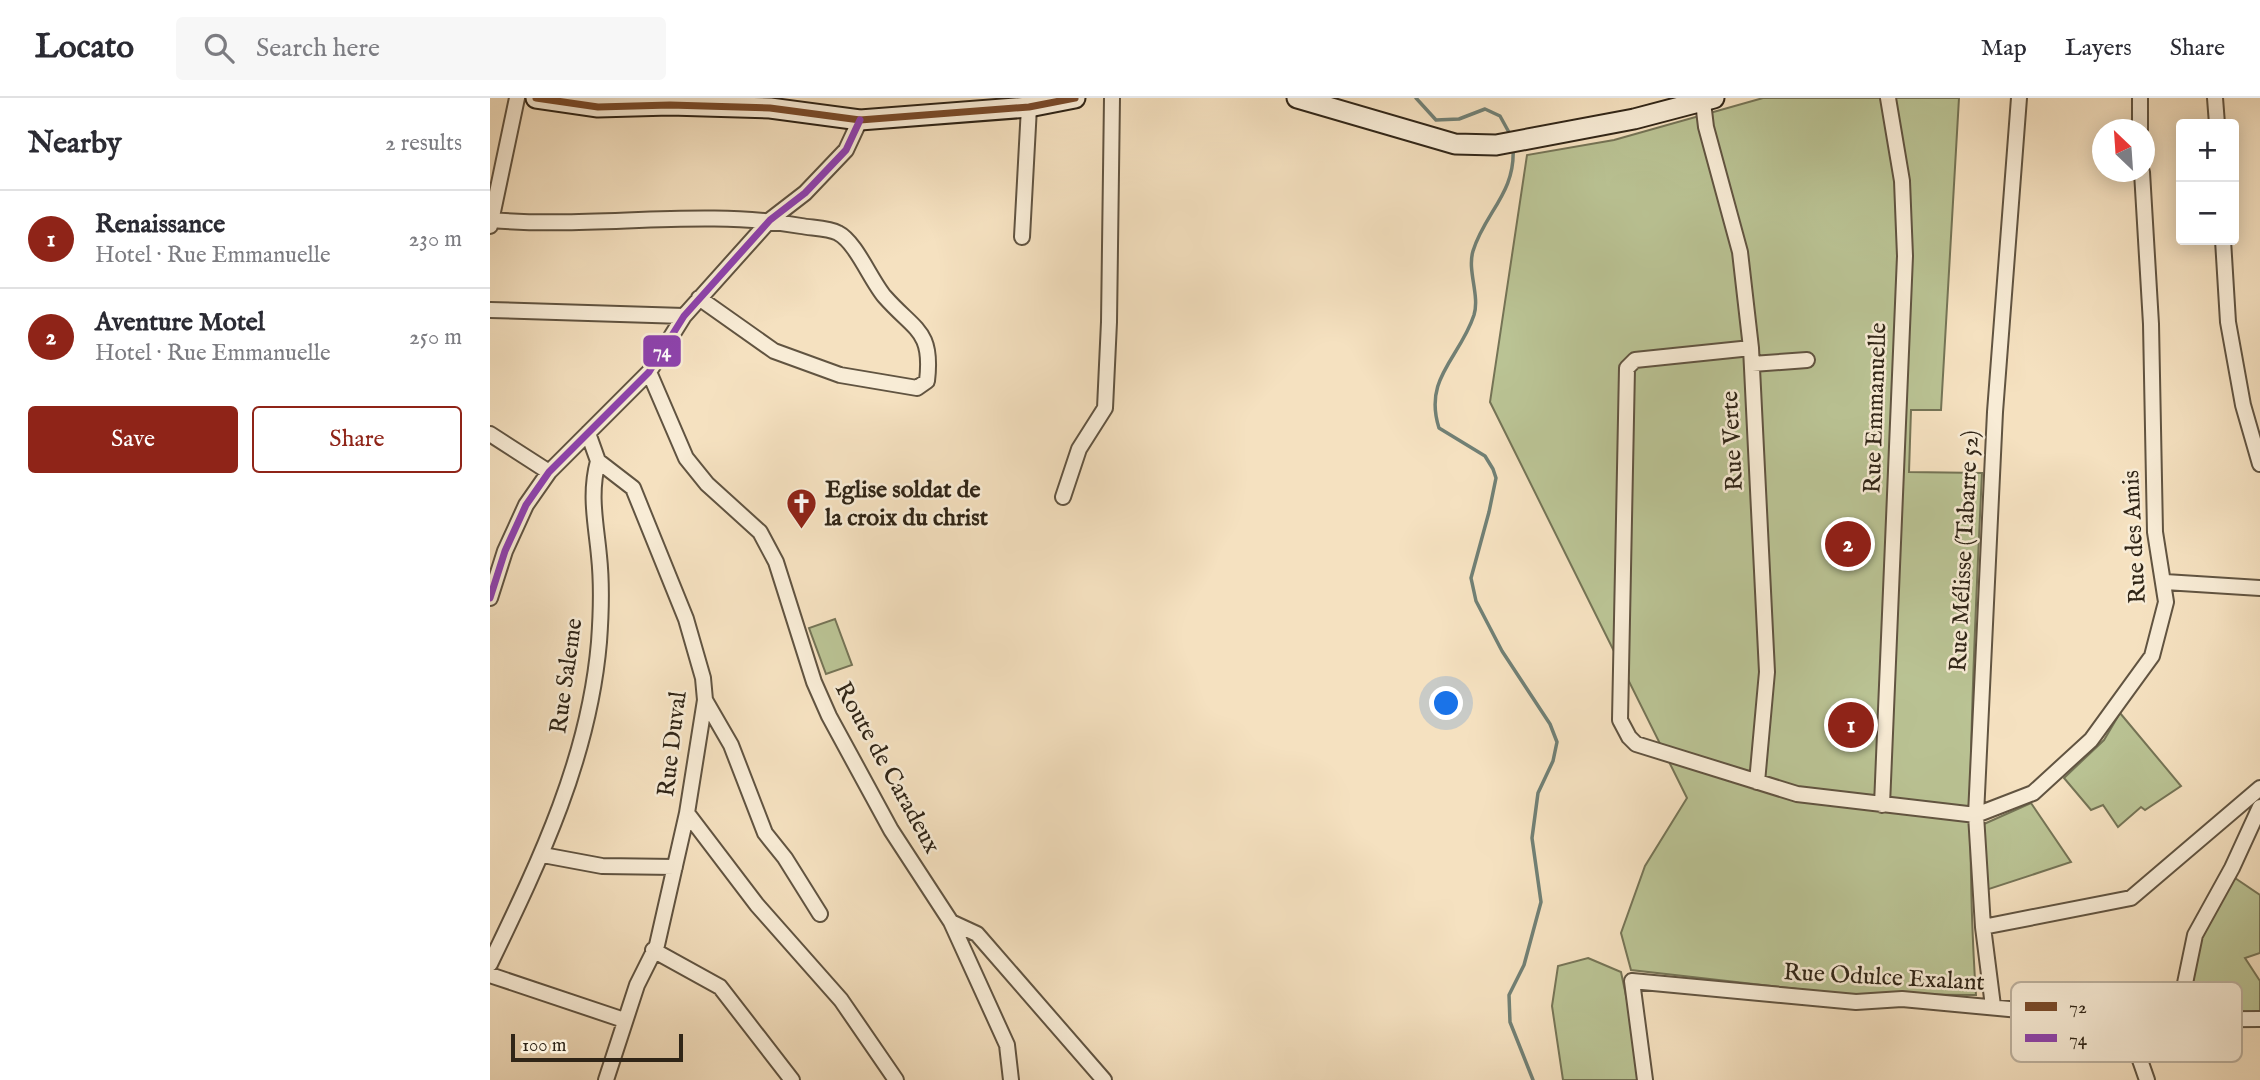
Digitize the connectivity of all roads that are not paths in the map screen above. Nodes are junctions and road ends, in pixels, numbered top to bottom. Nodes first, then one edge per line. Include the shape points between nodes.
1 (517, 98) edge
2 (536, 98) edge
3 (1075, 98) edge
4 (1112, 98) edge
5 (1297, 98) edge
6 (1888, 98) edge
7 (2019, 98) edge
8 (2140, 98) edge
9 (2215, 98) edge
10 (1709, 100) edge
11 (1029, 107) junction
12 (2140, 119) edge
13 (2217, 119) edge
14 (860, 120) junction
15 (2143, 182) edge
16 (770, 220) junction
17 (491, 223) edge
18 (1021, 237) dead end
19 (2223, 245) edge
20 (699, 299) junction
21 (490, 310) edge
22 (684, 316) junction
23 (1751, 348) junction
24 (1807, 360) dead end
25 (1752, 364) junction
26 (649, 372) junction
27 (588, 433) junction
28 (490, 434) edge
29 (598, 461) junction
30 (2260, 464) edge
31 (550, 472) junction
32 (1063, 497) dead end
33 (490, 548) edge
34 (506, 551) junction
35 (2165, 582) junction
36 (2260, 588) edge
37 (490, 598) edge
38 (705, 700) junction
39 (1757, 782) junction
40 (2260, 788) edge
41 (1882, 805) junction
42 (2260, 807) edge
43 (687, 813) junction
44 (1976, 816) junction
45 (543, 855) junction
46 (675, 867) junction
47 (820, 914) dead end
48 (951, 922) junction
49 (1983, 927) junction
50 (653, 950) junction
51 (490, 964) edge
52 (490, 975) edge
53 (2185, 982) edge
54 (1993, 1006) junction
55 (2011, 1008) edge
56 (2242, 1019) edge
57 (2260, 1019) edge
58 (624, 1020) junction
59 (2141, 1062) edge
60 (606, 1080) edge
61 (792, 1080) edge
62 (896, 1080) edge
63 (1011, 1080) edge
64 (1104, 1080) edge
65 (1645, 1080) edge
66 (2147, 1080) edge

1 - 17 street
2 - 14 street via 598,107 770,108
3 - 11 street
4 - 32 street via 1105,408 1079,449
5 - 10 street via 1455,144 1514,142
6 - 41 street, Rue Emmanuelle via 1902,181 1905,256
7 - 44 street, Rue Mélisse (Tabarre 52) via 1995,412
8 - 12 street
9 - 13 street
10 - 23 street, Rue Verte via 1706,127 1740,252
11 - 14 street
11 - 18 street
14 - 16 street via 846,149 805,193
15 - 35 street, Rue des Amis via 2155,532
16 - 17 street
16 - 20 street
16 - 20 street via 838,233 853,248 884,296 922,332 930,358 928,382 917,388 840,375 774,351
19 - 30 street via 2228,322 2243,405
20 - 22 street
21 - 22 street
22 - 26 street
23 - 25 street, Rue Verte
23 - 39 street via 1635,360 1626,368 1620,720 1636,744
24 - 25 street
25 - 39 street, Rue Verte via 1767,672
26 - 27 street
26 - 48 street, Route de Caradeux via 686,458 707,484 761,532 776,562 829,716 891,830
27 - 29 street
27 - 31 street
28 - 31 street
29 - 38 street, Rue Duval via 633,488 686,619
29 - 45 street, Rue Saleme via 592,514 599,557 599,640 589,719
31 - 34 street via 526,506
33 - 34 street
34 - 37 street
35 - 36 street
35 - 44 street, Rue des Amis via 2166,602 2152,656 2091,740 2033,793
38 - 43 street, Rue Duval
38 - 47 street via 732,745 765,833
39 - 41 street via 1797,794
40 - 49 street via 2131,898
41 - 44 street
42 - 53 street via 2194,935
43 - 46 street, Rue Duval
43 - 62 street via 757,905 841,1000
44 - 49 street, Rue Mélisse (Tabarre 52)
45 - 46 street via 602,866
45 - 51 street, Rue Saleme
46 - 50 street, Rue Duval
48 - 63 street, Route de Caradeux via 1007,1045
48 - 64 street via 977,934
49 - 54 street, Rue Mélisse (Tabarre 52)
50 - 58 street, Rue Duval
50 - 61 street via 720,987
52 - 58 street
54 - 55 street, Rue Odulce Exalant
54 - 65 street, Rue Odulce Exalant via 1902,999 1856,1002 1632,981
56 - 57 street, Rue Odulce Exalant
58 - 60 street, Rue Duval
59 - 66 street

